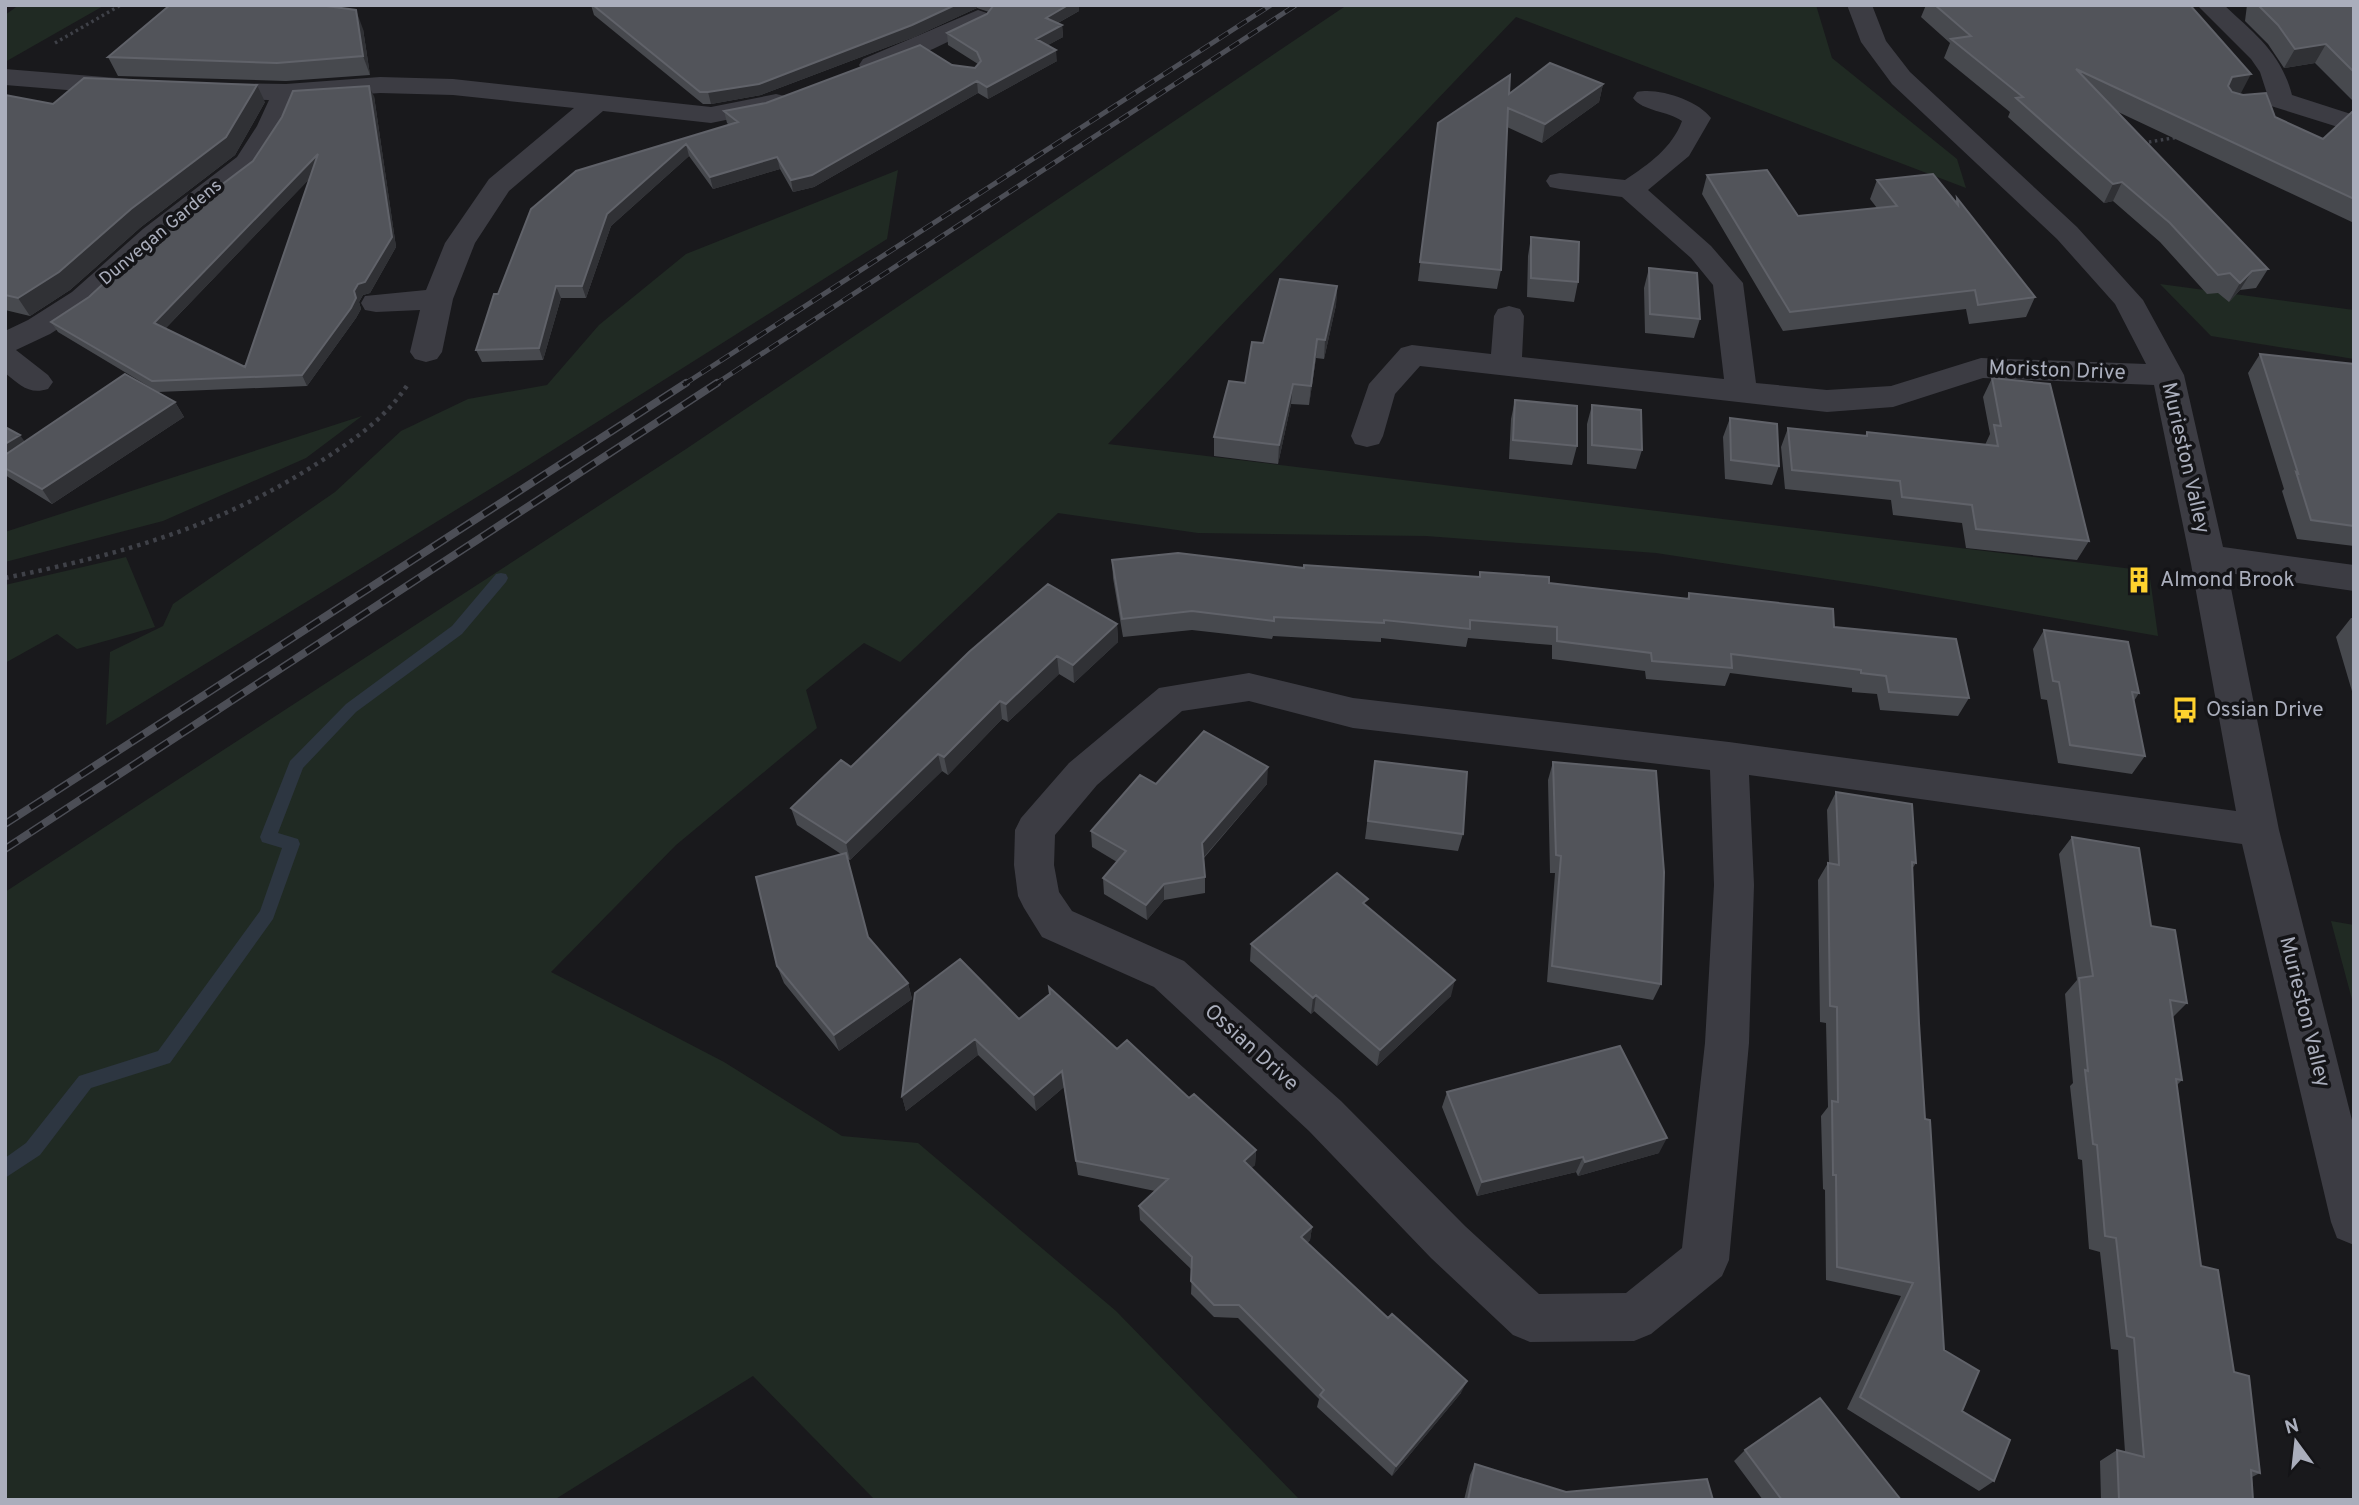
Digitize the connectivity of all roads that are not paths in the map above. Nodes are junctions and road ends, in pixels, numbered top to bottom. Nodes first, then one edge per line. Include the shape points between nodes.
1 (1859, 5) edge
2 (2209, 5) edge
3 (978, 18) edge
4 (846, 75) edge
5 (5, 77) edge
6 (286, 92) junction
7 (794, 95) edge
8 (1646, 98) dead end
9 (595, 104) junction
10 (2353, 124) edge
11 (1560, 181) dead end
12 (1630, 189) junction
13 (439, 299) junction
14 (376, 303) dead end
15 (1509, 317) dead end
16 (5, 343) edge
17 (426, 352) road end
18 (5, 357) edge
19 (1506, 365) junction
20 (2168, 375) junction
21 (37, 382) dead end
22 (1741, 391) junction
23 (1367, 436) dead end
24 (2207, 557) junction
25 (2354, 578) edge
26 (1729, 757) junction
27 (2259, 830) junction
28 (2340, 1108) edge
29 (2354, 1222) edge

1 - 20 street, Murieston Valley via 1874,42 1901,78 2067,233 2128,300
2 - 10 street via 2261,54 2273,72 2269,100
3 - 4 street via 935,51
5 - 6 street
6 - 9 street via 380,85 453,87
6 - 16 street, Dunvegan Gardens via 247,163 153,235 83,299
7 - 9 street via 768,105 711,115
8 - 12 street via 1683,108 1697,118 1668,164
9 - 13 street via 499,185 460,243
11 - 12 street
12 - 22 street via 1701,252 1728,283
13 - 14 street
13 - 17 street
15 - 19 street
18 - 21 street
19 - 22 street, Moriston Drive
19 - 23 street, Moriston Drive via 1412,355 1380,391
20 - 22 street, Moriston Drive via 1980,368 1893,396 1826,401
20 - 24 street, Murieston Valley
24 - 25 street
24 - 27 street, Murieston Valley
26 - 26 street, Ossian Drive via 1734,885 1727,1043 1706,1260 1634,1317 1530,1318 1325,1116 1169,974 1057,924 1039,896 1035,830 1083,774 1172,698 1249,687 1353,713
26 - 27 street, Ossian Drive
27 - 28 street, Murieston Valley
28 - 29 street, Murieston Valley

